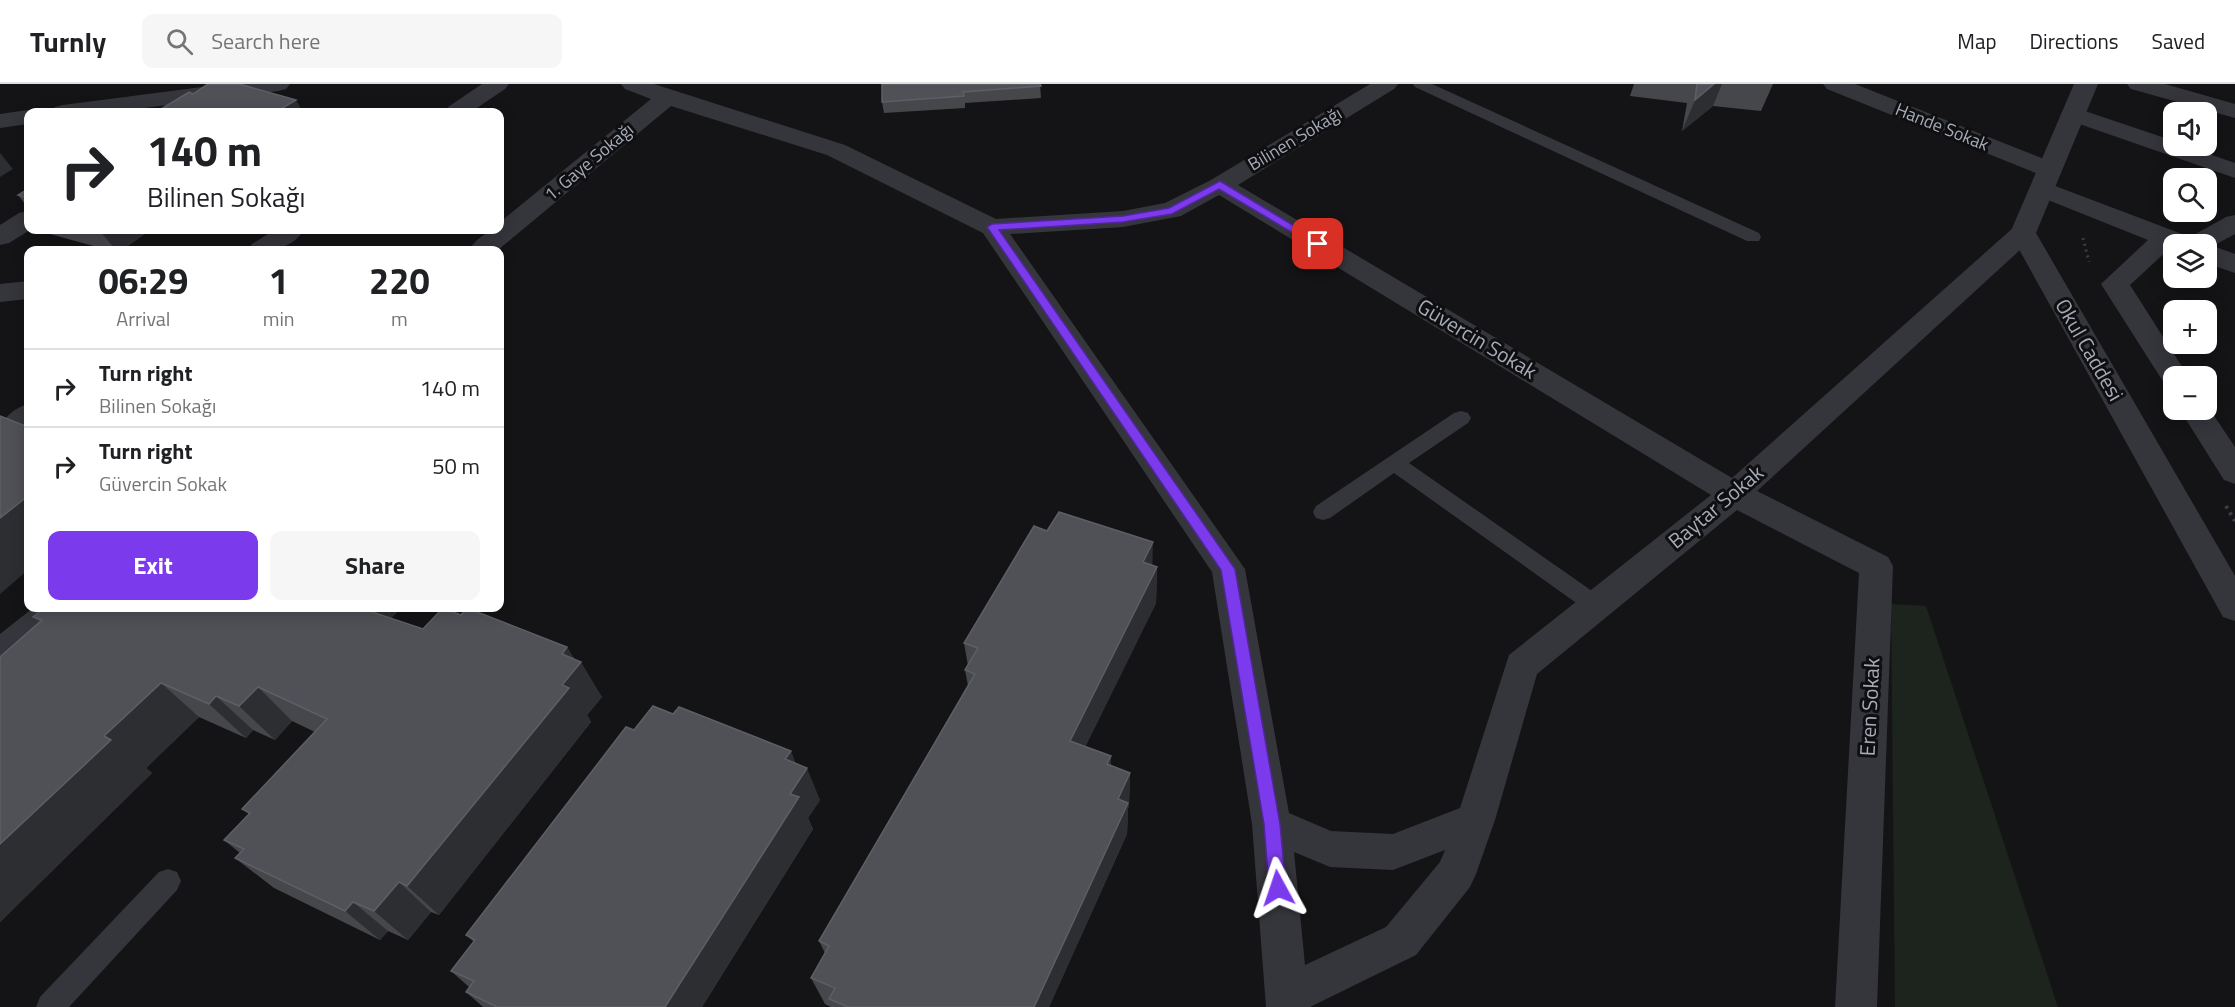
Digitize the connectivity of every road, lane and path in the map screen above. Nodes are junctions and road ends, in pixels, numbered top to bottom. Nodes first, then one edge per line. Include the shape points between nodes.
1 (278, 84) edge
2 (497, 84) edge
3 (633, 84) edge
4 (1386, 84) edge
5 (1420, 84) edge
6 (1835, 84) edge
7 (2086, 84) edge
8 (2139, 84) edge
9 (233, 90) junction
10 (667, 97) junction
11 (94, 108) edge
12 (204, 108) edge
13 (462, 108) edge
14 (2235, 111) edge
15 (2073, 114) junction
16 (24, 118) edge
17 (0, 121) edge
18 (2235, 171) edge
19 (2046, 180) junction
20 (1220, 184) junction
21 (24, 222) edge
22 (2235, 223) edge
23 (992, 227) junction
24 (504, 232) edge
25 (2023, 233) junction
26 (285, 234) edge
27 (501, 234) edge
28 (2215, 234) edge
29 (2163, 235) edge
30 (0, 237) edge
31 (1753, 237) dead end
32 (267, 246) edge
33 (487, 246) edge
34 (2163, 250) edge
35 (2217, 257) edge
36 (2235, 264) edge
37 (24, 290) edge
38 (0, 293) edge
39 (2168, 366) edge
40 (1461, 418) dead end
41 (2201, 420) edge
42 (1394, 463) junction
43 (2235, 472) edge
44 (1734, 494) junction
45 (1323, 512) dead end
46 (1597, 606) junction
47 (2235, 607) edge
48 (51, 612) edge
49 (0, 655) edge
50 (1476, 820) junction
51 (1272, 824) junction
52 (168, 881) dead end
53 (1287, 1001) edge
54 (50, 1007) edge
55 (1856, 1007) edge

1 - 9 street
2 - 13 street
3 - 10 street
4 - 20 street, Bilinen Sokağı
5 - 31 lane
6 - 19 street, Hande Sokak
7 - 15 street
8 - 14 street
9 - 11 street
9 - 12 street
10 - 23 street via 836,150
10 - 24 street, 1. Gaye Sokağı
15 - 18 street
15 - 19 street
16 - 17 street
19 - 25 street
19 - 29 street, Hande Sokak
20 - 23 street, Bilinen Sokağı via 1172,210 1123,219
20 - 44 street, Güvercin Sokak
21 - 30 street
22 - 28 street
23 - 51 street via 1228,569
25 - 44 street, Baytar Sokak
25 - 47 street, Okul Caddesi
26 - 32 street
27 - 33 street, 1. Gaye Sokağı
34 - 39 street via 2115,284
35 - 36 street
37 - 38 street
40 - 42 lane
41 - 43 street
42 - 45 lane
42 - 46 lane
44 - 46 street, Baytar Sokak
44 - 55 street, Eren Sokak via 1876,566
46 - 50 street, Baytar Sokak via 1522,666
48 - 49 street
50 - 51 street via 1393,852 1330,849
50 - 53 street, Baytar Sokak via 1456,874 1401,941
51 - 53 street
52 - 54 lane

